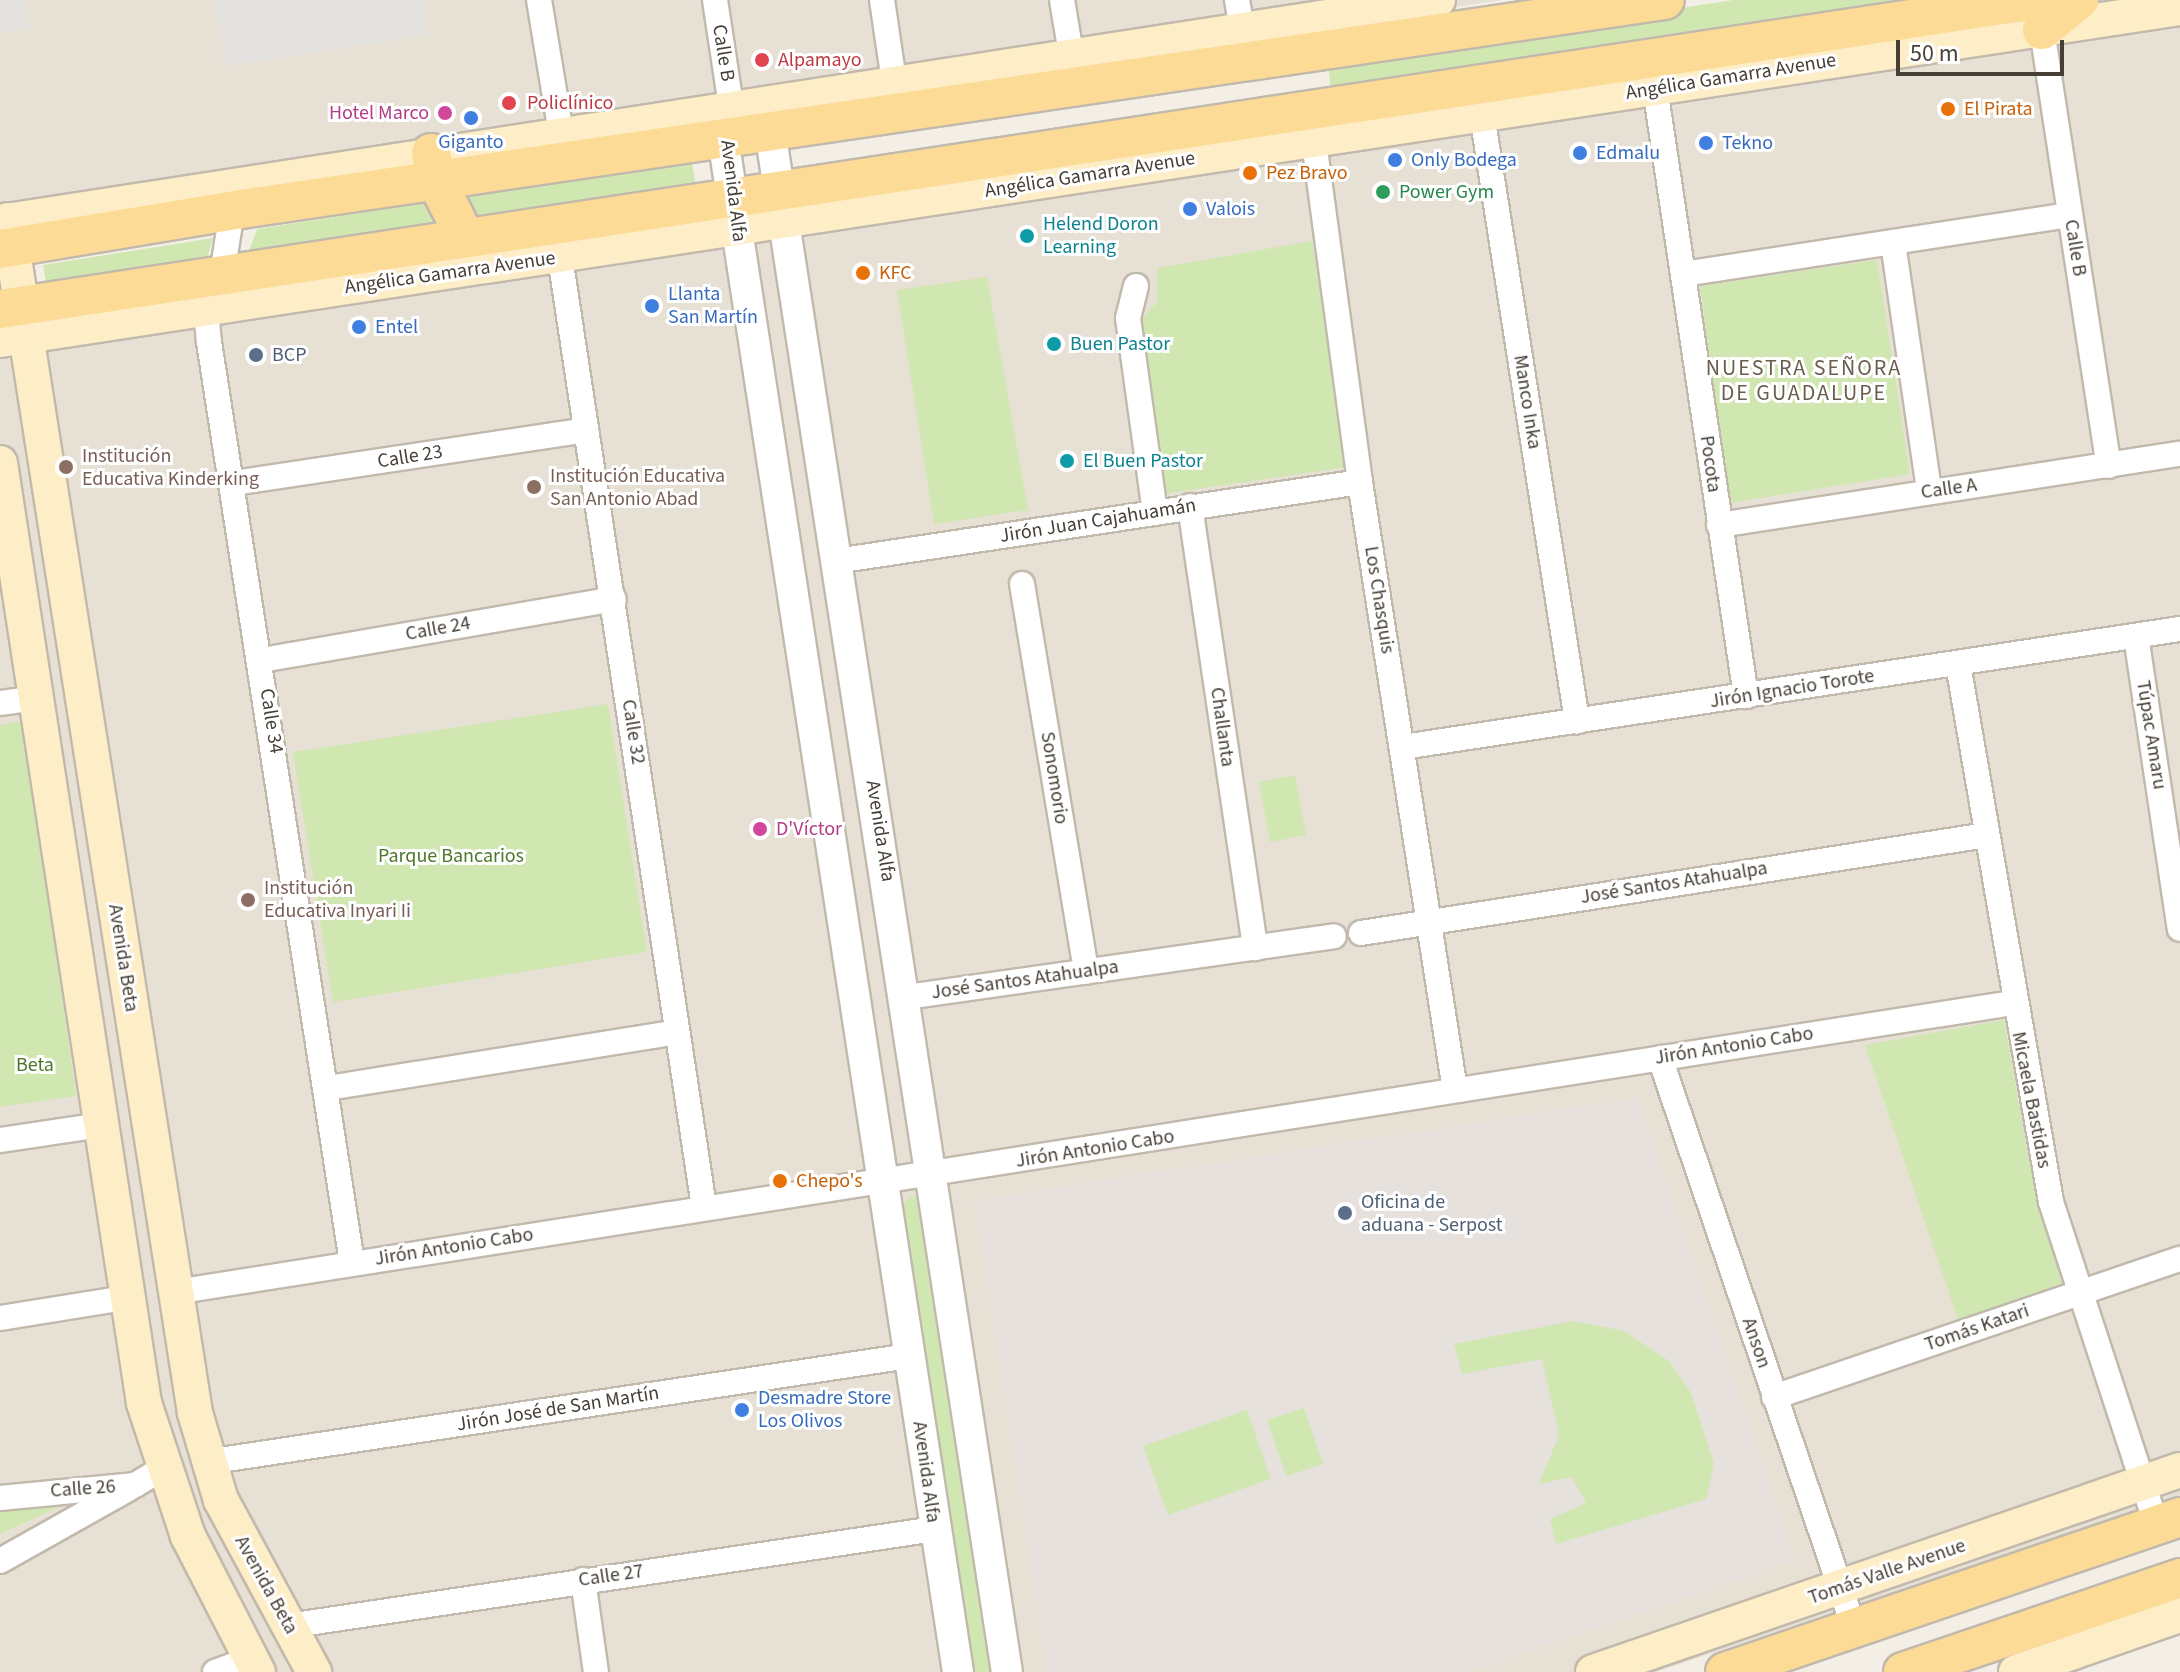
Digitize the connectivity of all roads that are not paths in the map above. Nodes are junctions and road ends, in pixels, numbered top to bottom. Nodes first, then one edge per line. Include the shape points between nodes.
1 (539, 0) edge
2 (715, 0) edge
3 (882, 0) edge
4 (1062, 0) edge
5 (1438, 0) edge
6 (1665, 0) edge
7 (2079, 0) edge
8 (1598, 7) edge
9 (2180, 8) edge
10 (1239, 14) edge
11 (2039, 15) edge
12 (1307, 52) junction
13 (1071, 54) junction
14 (894, 81) junction
15 (1655, 88) junction
16 (1480, 99) junction
17 (727, 122) junction
18 (1312, 125) junction
19 (770, 131) junction
20 (561, 133) junction
21 (434, 168) junction
22 (234, 197) junction
23 (782, 206) junction
24 (734, 213) junction
25 (2070, 215) junction
26 (5, 234) edge
27 (465, 237) junction
28 (1893, 243) junction
29 (560, 257) junction
30 (1683, 274) junction
31 (222, 275) junction
32 (1136, 286) dead end
33 (206, 309) junction
34 (12, 323) edge
35 (586, 430) junction
36 (41, 436) junction
37 (0, 443) edge
38 (2180, 454) edge
39 (0, 463) edge
40 (2109, 466) junction
41 (1360, 482) junction
42 (233, 483) junction
43 (1929, 491) junction
44 (1190, 506) junction
45 (1155, 513) junction
46 (1719, 525) junction
47 (5, 529) edge
48 (836, 561) junction
49 (1022, 584) dead end
50 (614, 599) junction
51 (2180, 629) edge
52 (2136, 636) junction
53 (262, 660) junction
54 (1958, 664) junction
55 (1746, 696) junction
56 (34, 698) junction
57 (0, 703) edge
58 (1577, 721) junction
59 (1403, 747) junction
60 (1987, 835) junction
61 (112, 888) junction
62 (65, 897) junction
63 (1429, 921) junction
64 (2180, 929) edge
65 (1361, 933) dead end
66 (1334, 936) dead end
67 (1255, 948) junction
68 (1086, 972) junction
69 (907, 997) junction
70 (2013, 1003) junction
71 (677, 1032) junction
72 (1660, 1058) junction
73 (328, 1088) junction
74 (1455, 1090) junction
75 (100, 1125) junction
76 (0, 1140) edge
77 (934, 1176) junction
78 (885, 1183) junction
79 (704, 1207) junction
80 (2180, 1259) edge
81 (352, 1263) junction
82 (175, 1292) junction
83 (2080, 1293) junction
84 (125, 1298) junction
85 (0, 1318) edge
86 (909, 1356) junction
87 (1774, 1397) junction
88 (207, 1462) junction
89 (2180, 1470) edge
90 (148, 1477) junction
91 (2142, 1483) junction
92 (0, 1498) edge
93 (2168, 1520) edge
94 (935, 1529) junction
95 (0, 1561) edge
96 (2180, 1578) edge
97 (583, 1580) junction
98 (1839, 1589) junction
99 (2180, 1615) edge
100 (288, 1626) junction
101 (1854, 1628) junction
102 (1786, 1662) edge
103 (254, 1665) edge
104 (215, 1672) edge
105 (314, 1672) edge
106 (596, 1672) edge
107 (958, 1672) edge
108 (1007, 1672) edge
109 (1593, 1672) edge
110 (1725, 1672) edge
111 (1903, 1672) edge
112 (2016, 1672) edge

1 - 20 street
2 - 17 street, Calle B
3 - 14 street
4 - 13 street
5 - 10 main road
6 - 8 main road
7 - 11 main road
8 - 12 main road
9 - 11 main road, Angélica Gamarra Avenue
10 - 13 main road
11 - 15 main road, Angélica Gamarra Avenue
11 - 16 main road, Angélica Gamarra Avenue
11 - 25 street, Calle B
12 - 18 main road via 1301,80
12 - 19 main road
13 - 14 main road
14 - 17 main road
15 - 16 main road, Angélica Gamarra Avenue
15 - 30 street, Pocota
16 - 18 main road, Angélica Gamarra Avenue
16 - 58 street, Manco Inka
17 - 19 main road
17 - 20 main road
17 - 21 main road
17 - 24 street, Avenida Alfa
18 - 23 main road, Angélica Gamarra Avenue
18 - 41 street, Los Chasquis
19 - 23 street, Avenida Alfa
20 - 21 main road
21 - 22 main road
21 - 27 main road
22 - 26 main road
22 - 31 street
23 - 24 main road, Angélica Gamarra Avenue
23 - 48 street, Avenida Alfa
24 - 27 main road, Angélica Gamarra Avenue
24 - 29 main road, Angélica Gamarra Avenue
24 - 78 street, Avenida Alfa
25 - 28 street
25 - 40 street, Calle B
26 - 34 main road, Avenida Beta
27 - 31 main road, Angélica Gamarra Avenue
28 - 30 street
28 - 43 street
29 - 33 main road, Angélica Gamarra Avenue
29 - 35 street, Calle 32
30 - 46 street, Pocota
31 - 33 street
31 - 34 main road, Angélica Gamarra Avenue
32 - 45 street via 1128,318
33 - 34 main road, Angélica Gamarra Avenue
33 - 42 street, Calle 34
34 - 36 main road, Avenida Beta
35 - 42 street, Calle 23
35 - 50 street, Calle 32
36 - 37 main road
36 - 61 main road, Avenida Beta
38 - 40 street, Calle A
39 - 47 main road
40 - 43 street, Calle A
41 - 44 street, Jirón Juan Cajahuamán
41 - 59 street, Los Chasquis
42 - 53 street, Calle 34
43 - 46 street, Calle A
44 - 45 street, Jirón Juan Cajahuamán
44 - 67 street, Challanta
45 - 48 street, Jirón Juan Cajahuamán
46 - 55 street, Pocota
47 - 56 main road
48 - 69 street, Avenida Alfa
49 - 68 street, Sonomorio
50 - 53 street, Calle 24
50 - 71 street, Calle 32
51 - 52 street, Jirón Ignacio Torote
52 - 54 street, Jirón Ignacio Torote
52 - 64 street, Túpac Amaru
53 - 73 street, Calle 34
54 - 55 street, Jirón Ignacio Torote
54 - 60 street, Micaela Bastidas
55 - 58 street, Jirón Ignacio Torote
56 - 57 street
56 - 62 main road
58 - 59 street, Jirón Ignacio Torote
59 - 63 street, Los Chasquis
60 - 63 street, José Santos Atahualpa
60 - 70 street, Micaela Bastidas
61 - 62 main road
61 - 82 main road, Avenida Beta
62 - 75 main road
63 - 65 street, José Santos Atahualpa
63 - 74 street, Los Chasquis
66 - 67 street, José Santos Atahualpa
67 - 68 street, José Santos Atahualpa
68 - 69 street, José Santos Atahualpa
69 - 77 street, Avenida Alfa
70 - 72 street, Jirón Antonio Cabo
70 - 83 street, Micaela Bastidas via 2051,1202
71 - 73 street
71 - 79 street, Calle 32
72 - 74 street, Jirón Antonio Cabo
72 - 87 street, Anson
73 - 81 street, Calle 34
74 - 77 street, Jirón Antonio Cabo
75 - 76 street
75 - 84 main road
77 - 78 street, Jirón Antonio Cabo
77 - 108 street, Avenida Alfa
78 - 79 street, Jirón Antonio Cabo
78 - 86 street, Avenida Alfa
79 - 81 street, Jirón Antonio Cabo
80 - 83 street, Tomás Katari
81 - 82 street, Jirón Antonio Cabo
82 - 88 main road, Avenida Beta
83 - 87 street, Tomás Katari
83 - 91 street, Micaela Bastidas
84 - 85 street
84 - 90 main road
86 - 88 street, Jirón José de San Martín
86 - 94 street, Avenida Alfa
87 - 98 street, Anson
88 - 100 main road, Avenida Beta via 226,1510
89 - 91 main road, Tomás Valle Avenue
90 - 92 street, Calle 26
90 - 95 street
90 - 103 main road via 188,1536
91 - 93 street, Micaela Bastidas
91 - 98 main road, Tomás Valle Avenue
93 - 101 main road, Tomás Valle Avenue
94 - 97 street, Calle 27
94 - 107 street, Avenida Alfa
96 - 111 main road
97 - 100 street, Calle 27
97 - 106 street
98 - 101 street, Anson
98 - 109 main road, Tomás Valle Avenue
99 - 112 main road
100 - 105 main road, Avenida Beta
101 - 102 main road, Tomás Valle Avenue
102 - 110 main road, Tomás Valle Avenue
103 - 104 street

